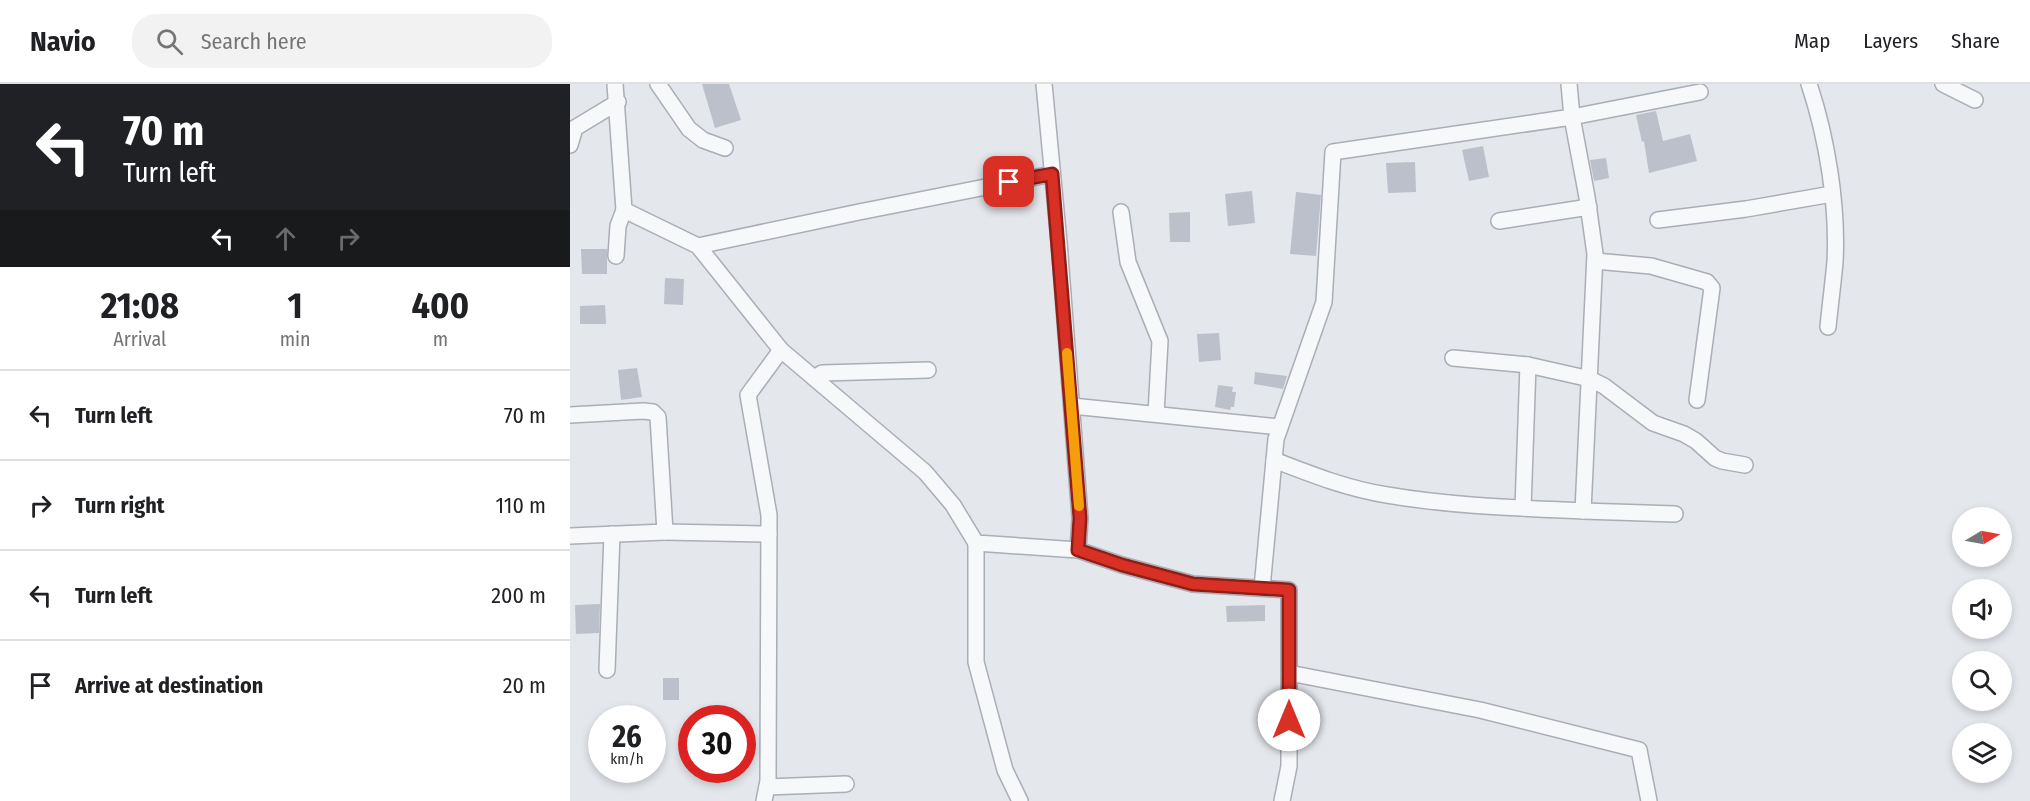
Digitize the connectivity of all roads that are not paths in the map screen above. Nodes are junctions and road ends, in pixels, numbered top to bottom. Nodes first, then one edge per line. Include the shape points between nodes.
1 (615, 84) edge
2 (658, 84) edge
3 (1044, 84) edge
4 (1569, 84) edge
5 (1809, 84) edge
6 (1943, 84) edge
7 (1700, 92) dead end
8 (1975, 100) dead end
9 (618, 102) junction
10 (1572, 117) junction
11 (571, 138) edge
12 (725, 148) dead end
13 (1052, 174) junction
14 (1832, 194) junction
15 (1589, 207) junction
16 (624, 210) junction
17 (1120, 212) dead end
18 (1658, 220) dead end
19 (1499, 221) dead end
20 (698, 246) junction
21 (616, 256) dead end
22 (1595, 261) junction
23 (1828, 327) dead end
24 (781, 350) junction
25 (1453, 358) dead end
26 (1528, 365) junction
27 (928, 370) dead end
28 (814, 378) junction
29 (1590, 379) junction
30 (1697, 400) dead end
31 (1072, 405) junction
32 (1156, 414) junction
33 (570, 415) edge
34 (1280, 427) junction
35 (1274, 460) junction
36 (1745, 465) dead end
37 (1523, 508) junction
38 (1582, 511) junction
39 (1675, 514) dead end
40 (665, 532) junction
41 (612, 534) junction
42 (769, 534) junction
43 (570, 536) edge
44 (976, 543) junction
45 (1078, 550) junction
46 (1262, 588) junction
47 (608, 670) dead end
48 (1289, 673) junction
49 (846, 784) dead end
50 (765, 794) edge
51 (1020, 801) edge
52 (1281, 801) edge
53 (1649, 801) edge

1 - 9 street
2 - 12 street via 689,129 703,140
3 - 13 street
4 - 10 street
5 - 14 street via 1826,150
6 - 8 street
7 - 10 street
9 - 11 street via 575,128
9 - 16 street
10 - 15 street
10 - 34 street via 1333,152 1324,302
13 - 20 street
13 - 31 street
14 - 18 street
14 - 23 street via 1835,261
15 - 19 street
15 - 22 street
16 - 20 street
16 - 21 street via 618,226
17 - 32 street via 1131,270 1160,341
20 - 24 street
22 - 29 street
22 - 30 street via 1651,266 1707,282 1712,288
24 - 28 street
24 - 42 street via 748,395
25 - 26 street
26 - 29 street
26 - 37 street
27 - 28 street via 822,373
28 - 44 street via 925,472 953,505
29 - 36 street via 1653,423 1690,437 1722,461
29 - 38 street
31 - 32 street
31 - 45 street via 1080,518
32 - 34 street
33 - 40 street via 643,411 658,417
34 - 35 street
35 - 37 street via 1386,495
35 - 46 street
37 - 38 street
38 - 39 street
40 - 41 street
40 - 42 street
41 - 43 street
41 - 47 street
42 - 50 street
44 - 45 street
44 - 51 street via 976,662 1005,770
45 - 46 street via 1193,584
46 - 48 street via 1289,590
48 - 52 street via 1289,766
48 - 53 street via 1480,710 1639,750
49 - 50 street

